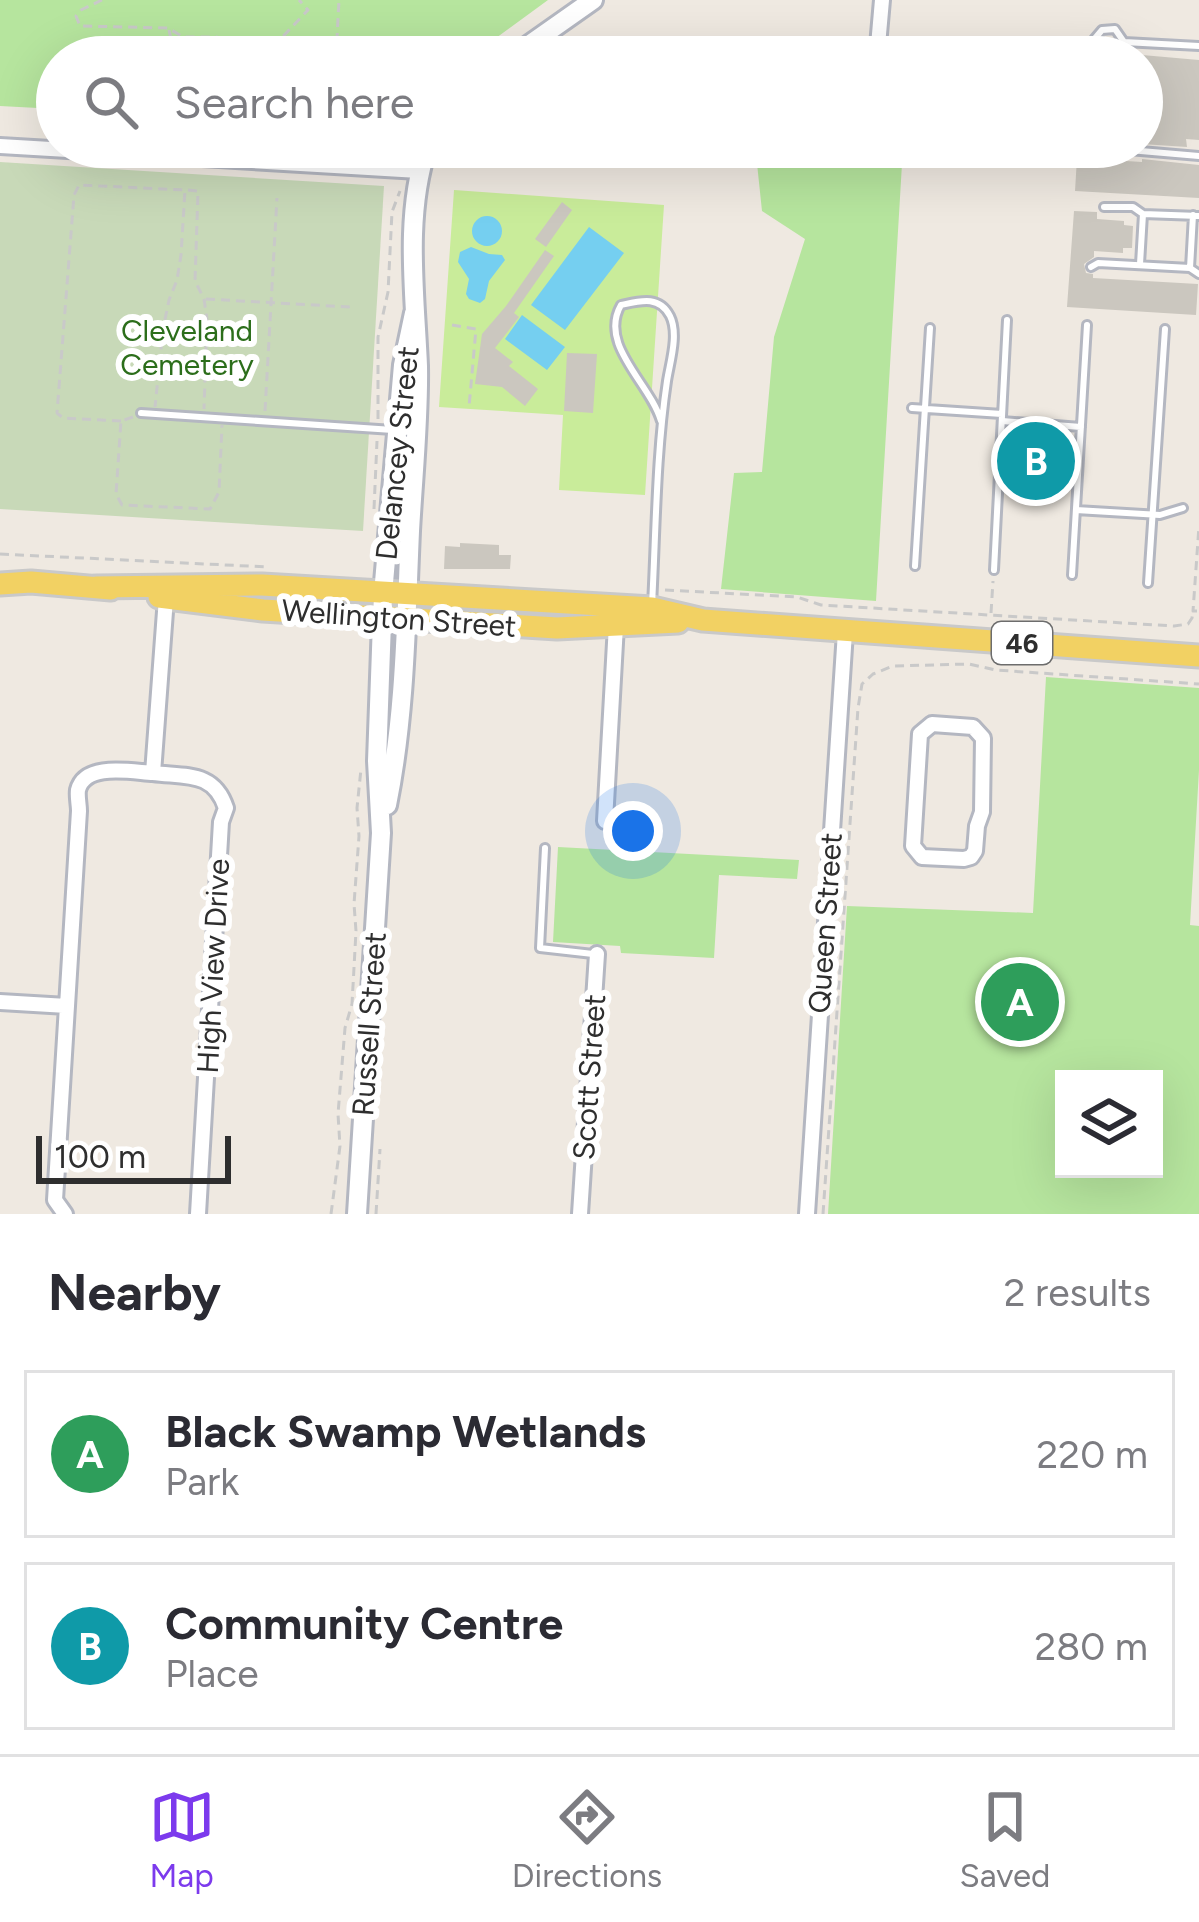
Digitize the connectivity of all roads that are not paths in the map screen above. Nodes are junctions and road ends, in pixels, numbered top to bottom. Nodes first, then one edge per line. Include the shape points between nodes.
1 (593, 0) edge
2 (882, 0) edge
3 (542, 36) edge
4 (879, 36) edge
5 (1163, 44) edge
6 (1199, 46) edge
7 (0, 146) edge
8 (36, 148) edge
9 (1163, 153) edge
10 (1199, 156) edge
11 (376, 168) edge
12 (410, 170) joint
13 (1104, 207) dead end
14 (1143, 214) junction
15 (1196, 216) edge
16 (1139, 265) junction
17 (1090, 267) dead end
18 (1190, 268) junction
19 (1199, 274) edge
20 (1007, 320) dead end
21 (1087, 325) dead end
22 (930, 328) dead end
23 (1165, 329) dead end
24 (911, 408) dead end
25 (926, 408) junction
26 (141, 413) road end
27 (1002, 417) junction
28 (661, 421) junction
29 (1081, 427) junction
30 (407, 430) junction
31 (405, 460) junction
32 (1183, 508) dead end
33 (1076, 510) junction
34 (1152, 515) junction
35 (915, 566) dead end
36 (994, 570) road end
37 (0, 574) edge
38 (1072, 575) dead end
39 (31, 582) junction
40 (1148, 583) dead end
41 (0, 584) edge
42 (96, 587) junction
43 (166, 598) junction
44 (652, 599) junction
45 (382, 605) junction
46 (406, 606) junction
47 (703, 620) junction
48 (616, 625) junction
49 (844, 632) junction
50 (1199, 656) edge
51 (153, 772) junction
52 (916, 790) joint
53 (605, 821) dead end
54 (381, 833) junction
55 (545, 848) dead end
56 (596, 954) joint
57 (0, 1002) edge
58 (67, 1006) junction
59 (65, 1214) edge
60 (198, 1214) edge
61 (357, 1214) edge
62 (580, 1214) edge
63 (807, 1214) edge

1 - 3 main road
2 - 4 street
5 - 6 lane
7 - 8 street
9 - 10 lane
11 - 12 street
12 - 30 main road, Delancey Street via 418,369
13 - 14 lane
14 - 15 lane
14 - 16 lane
15 - 18 lane
16 - 17 lane
16 - 18 lane
18 - 19 lane
20 - 27 lane
21 - 29 lane
22 - 25 lane
23 - 34 lane
24 - 25 lane
25 - 27 lane
25 - 35 lane
26 - 30 lane
27 - 29 lane
27 - 36 lane
28 - 28 lane via 672,319 650,300 621,305 614,331 620,351
28 - 44 lane
29 - 33 lane
30 - 31 main road, Delancey Street
31 - 45 main road, Delancey Street
31 - 46 main road, Delancey Street
32 - 34 lane
33 - 34 lane
33 - 38 lane
34 - 40 lane
37 - 39 main road, Wellington Street / 46
39 - 41 main road, Wellington Street / 46
39 - 42 main road, Wellington Street / 46
42 - 43 main road, Wellington Street / 46
42 - 45 main road, Wellington Street / 46 via 262,585
43 - 45 main road, Wellington Street / 46 via 262,610
43 - 51 street
44 - 46 main road, Wellington Street / 46
44 - 47 main road, Wellington Street / 46
45 - 46 main road, Wellington Street / 46
45 - 54 main road, Russell Street
46 - 48 main road, Wellington Street / 46 via 556,628
46 - 54 main road, Russell Street via 396,761
47 - 48 main road, Wellington Street / 46
47 - 49 main road, Wellington Street / 46
48 - 53 street
49 - 50 main road, Wellington Street / 46
49 - 63 street, Queen Street
51 - 58 street, High View Drive via 97,771 78,790
51 - 60 street, High View Drive via 204,779 226,808
52 - 52 street via 916,853 971,856 983,794 980,731 925,728
54 - 61 main road, Russell Street
55 - 56 lane, Scott Street via 540,948
56 - 62 street, Scott Street
57 - 58 street
58 - 59 street, High View Drive via 55,1200

